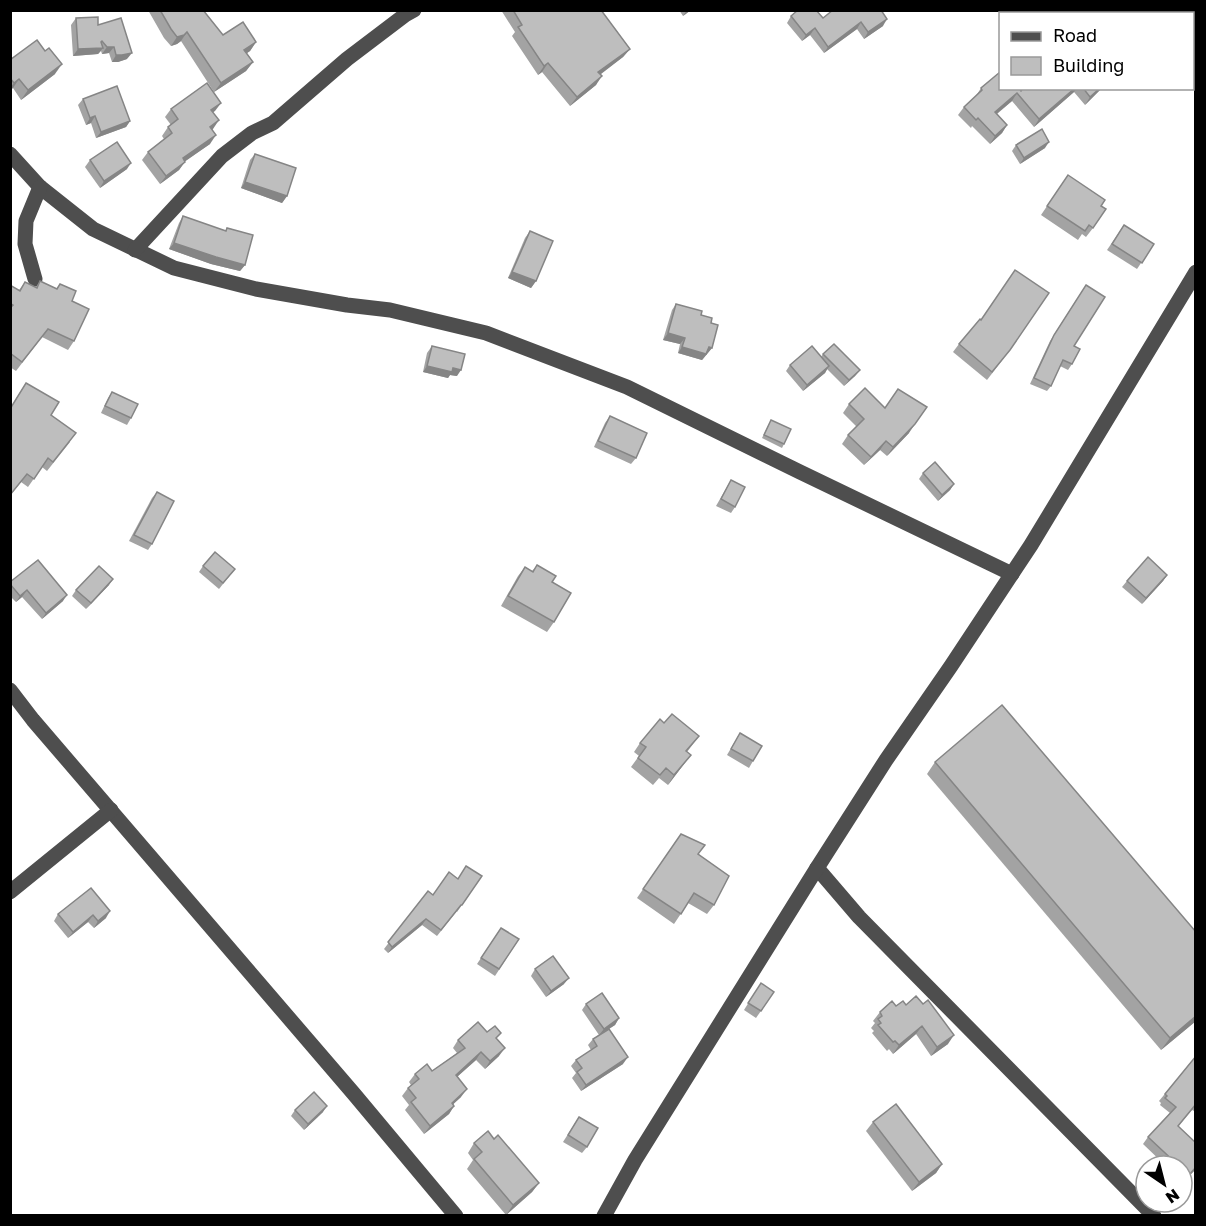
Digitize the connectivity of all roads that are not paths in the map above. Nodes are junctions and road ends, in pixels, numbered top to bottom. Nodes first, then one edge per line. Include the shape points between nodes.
1 (414, 10) edge
2 (10, 154) edge
3 (40, 188) junction
4 (135, 250) junction
5 (1196, 272) edge
6 (35, 279) dead end
7 (1012, 574) junction
8 (10, 690) edge
9 (111, 810) junction
10 (817, 868) junction
11 (10, 892) edge
12 (456, 1215) edge
13 (604, 1215) edge
14 (1154, 1215) edge

1 - 4 street via 347,59 273,123 252,133 222,156
2 - 3 street
3 - 4 street via 93,230
3 - 6 street via 26,221 25,244
4 - 7 street via 174,268 256,289 390,310 486,333 627,387
5 - 7 street
7 - 10 street
8 - 9 street
9 - 11 street
9 - 12 street
10 - 13 street
10 - 14 street via 859,917

